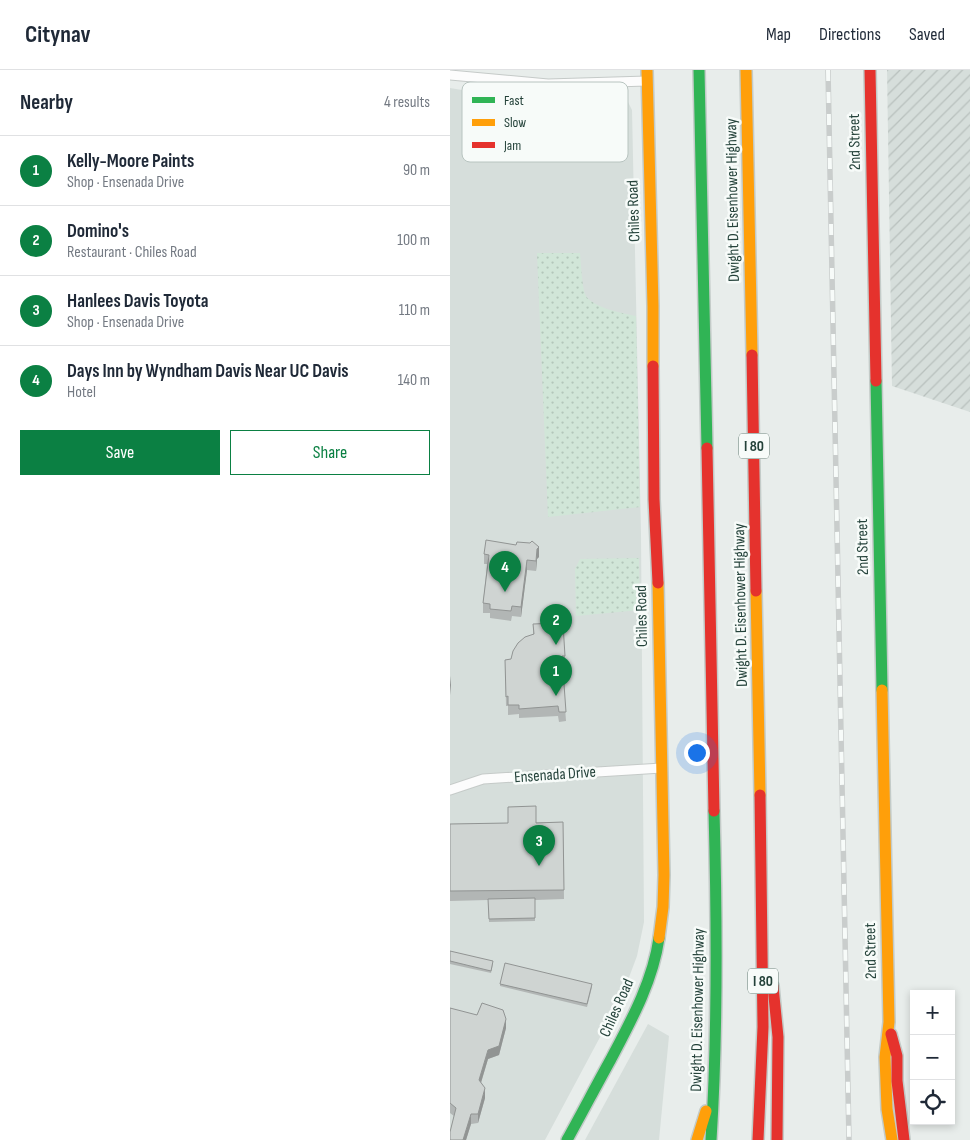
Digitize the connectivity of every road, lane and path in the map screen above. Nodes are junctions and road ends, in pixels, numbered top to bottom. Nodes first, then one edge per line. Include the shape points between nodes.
1 (700, 70) edge
2 (746, 70) edge
3 (870, 70) edge
4 (494, 74) edge
5 (450, 75) edge
6 (647, 75) edge
7 (521, 82) edge
8 (570, 82) edge
9 (662, 768) junction
10 (450, 790) edge
11 (761, 821) junction
12 (889, 1022) junction
13 (715, 1081) junction
14 (567, 1140) edge
15 (697, 1140) edge
16 (711, 1140) edge
17 (758, 1140) edge
18 (777, 1140) edge
19 (892, 1140) edge
20 (904, 1140) edge

1 - 13 main road, Dwight D. Eisenhower Highway via 716,883
2 - 11 main road, Dwight D. Eisenhower Highway / I 80
3 - 12 main road, 2nd Street
4 - 5 street
4 - 7 street
6 - 8 street
6 - 9 main road, Chiles Road
9 - 10 street, Ensenada Drive via 483,780
9 - 14 main road, Chiles Road via 664,875 658,943 648,979 630,1021
11 - 17 main road, Dwight D. Eisenhower Highway / I 80 via 763,1027
11 - 18 main road via 778,1038
12 - 19 main road, 2nd Street via 885,1057
12 - 20 main road, 2nd Street via 896,1056
13 - 15 main road
13 - 16 main road, Dwight D. Eisenhower Highway

